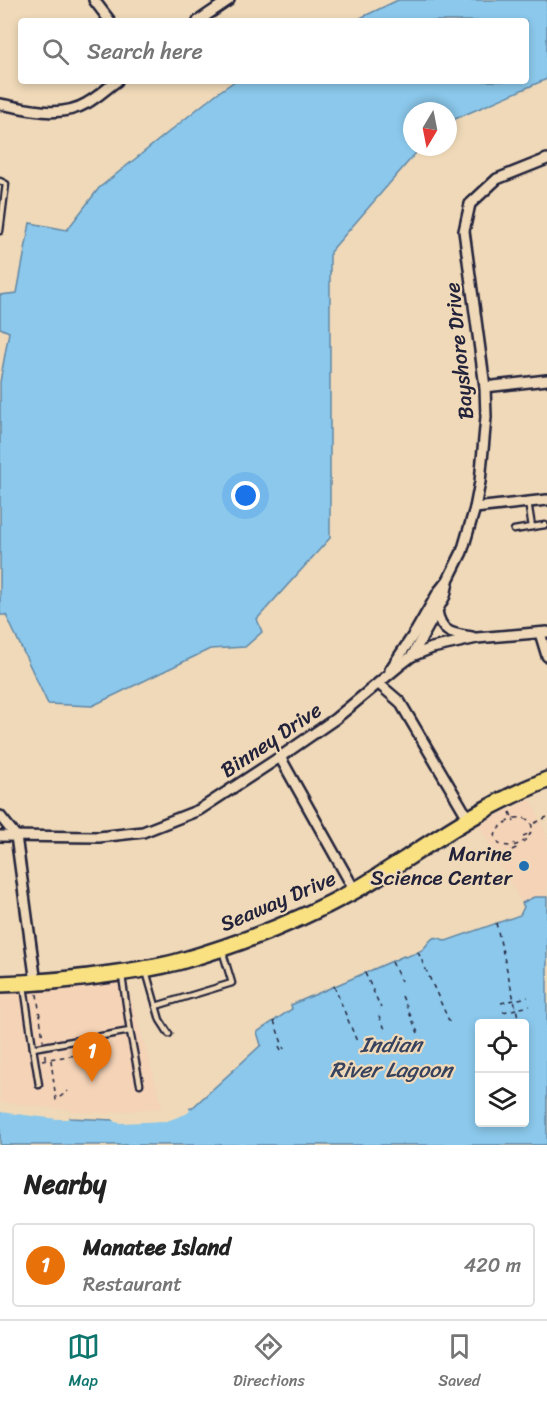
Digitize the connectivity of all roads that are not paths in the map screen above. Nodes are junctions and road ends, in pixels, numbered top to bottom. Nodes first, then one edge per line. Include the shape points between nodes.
1 (94, 0) edge
2 (229, 0) edge
3 (108, 18) edge
4 (202, 18) edge
5 (113, 84) edge
6 (0, 104) edge
7 (547, 159) edge
8 (0, 181) edge
9 (0, 231) edge
10 (547, 380) edge
11 (485, 387) junction
12 (547, 500) edge
13 (528, 502) junction
14 (475, 508) junction
15 (545, 525) dead end
16 (532, 527) junction
17 (514, 530) dead end
18 (448, 580) junction
19 (437, 611) junction
20 (543, 632) edge
21 (477, 638) junction
22 (412, 656) junction
23 (547, 656) edge
24 (382, 681) junction
25 (280, 757) junction
26 (547, 780) edge
27 (0, 816) edge
28 (468, 818) junction
29 (0, 836) edge
30 (16, 836) junction
31 (355, 891) junction
32 (222, 948) junction
33 (145, 969) junction
34 (122, 973) junction
35 (0, 984) edge
36 (32, 987) junction
37 (156, 1006) junction
38 (130, 1031) junction
39 (169, 1034) dead end
40 (33, 1048) junction
41 (140, 1084) dead end
42 (39, 1085) dead end

1 - 3 street
2 - 4 street
5 - 6 street via 86,104 67,111
7 - 11 street, Bayshore Drive via 497,179 470,204 464,231
8 - 9 lane via 6,184
10 - 11 street
11 - 14 street, Bayshore Drive via 483,454
12 - 13 street
13 - 14 street
13 - 16 lane
14 - 18 street, Bayshore Drive via 462,552
15 - 16 lane
16 - 17 lane
18 - 19 street, Bayshore Drive
18 - 24 street, Bayshore Drive
19 - 21 street via 442,627 450,633
19 - 22 street, Bayshore Drive
20 - 21 street, Binney Drive
20 - 23 street
21 - 22 street, Binney Drive
22 - 24 street, Binney Drive
24 - 25 street, Binney Drive
24 - 28 street via 400,702
25 - 30 street, Binney Drive via 199,810 143,832 99,837
25 - 31 street
26 - 28 main road, Seaway Drive
27 - 30 street
28 - 31 main road, Seaway Drive
29 - 30 street, Binney Drive
30 - 36 street
31 - 32 main road, Seaway Drive via 295,920
32 - 33 main road, Seaway Drive
32 - 37 lane via 232,983
33 - 34 main road, Seaway Drive
33 - 37 lane
34 - 36 main road, Seaway Drive
34 - 38 lane
35 - 36 main road, Seaway Drive
36 - 40 lane
37 - 39 lane
38 - 40 lane
38 - 41 lane
40 - 42 lane

